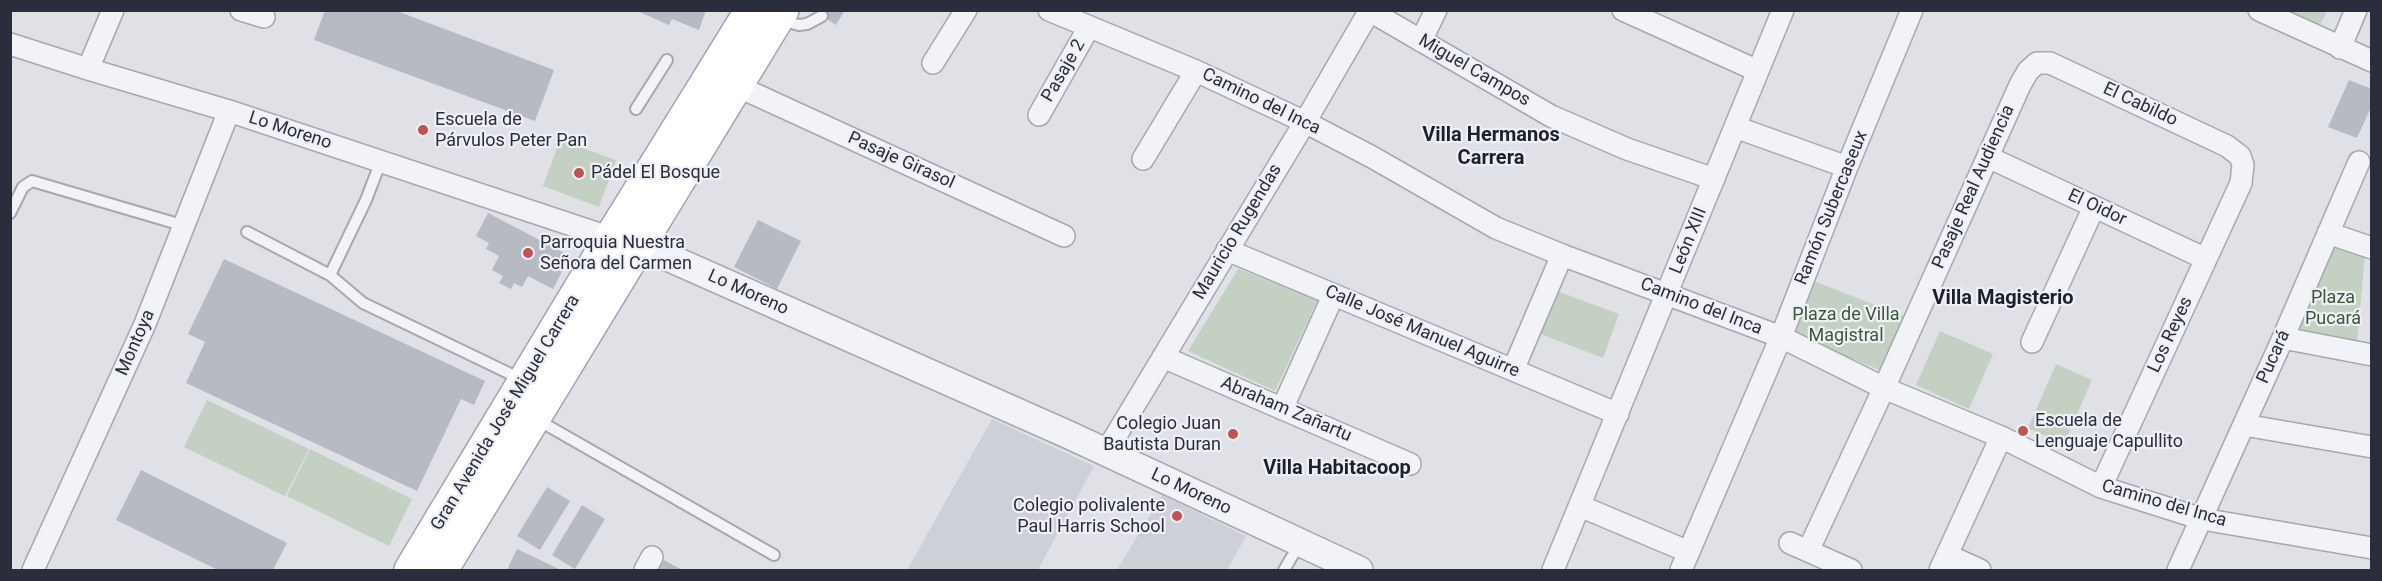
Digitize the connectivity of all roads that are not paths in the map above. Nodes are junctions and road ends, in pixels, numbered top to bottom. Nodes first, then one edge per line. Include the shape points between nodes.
1 (113, 10) edge
2 (241, 10) edge
3 (966, 10) edge
4 (1049, 10) edge
5 (1436, 10) edge
6 (1623, 10) edge
7 (1783, 10) edge
8 (1912, 10) edge
9 (2259, 10) edge
10 (2356, 10) edge
11 (1370, 11) edge
12 (770, 13) edge
13 (822, 16) dead end
14 (264, 17) dead end
15 (1089, 27) junction
16 (1421, 41) junction
17 (10, 44) edge
18 (2340, 48) junction
19 (667, 60) dead end
20 (2372, 62) edge
21 (933, 63) dead end
22 (88, 69) junction
23 (1196, 71) junction
24 (1758, 71) junction
25 (2020, 84) joint
26 (737, 86) junction
27 (636, 109) dead end
28 (229, 111) junction
29 (1039, 115) dead end
30 (1305, 122) junction
31 (1736, 127) junction
32 (1988, 157) junction
33 (1143, 159) dead end
34 (381, 161) junction
35 (2358, 162) dead end
36 (1847, 167) junction
37 (1714, 179) junction
38 (2241, 183) joint
39 (2094, 207) junction
40 (10, 213) edge
41 (186, 226) junction
42 (247, 232) dead end
43 (2328, 233) junction
44 (1064, 236) dead end
45 (624, 241) junction
46 (2372, 248) edge
47 (1227, 250) junction
48 (1562, 255) junction
49 (2206, 259) junction
50 (330, 275) junction
51 (1667, 294) junction
52 (1333, 296) junction
53 (1781, 337) junction
54 (2283, 339) junction
55 (2032, 342) dead end
56 (2372, 355) edge
57 (1162, 357) junction
58 (1513, 370) junction
59 (524, 381) junction
60 (1884, 388) junction
61 (1282, 409) junction
62 (1618, 414) junction
63 (533, 417) junction
64 (2244, 425) junction
65 (2001, 437) junction
66 (2372, 447) edge
67 (1106, 452) junction
68 (1410, 464) dead end
69 (2101, 487) junction
70 (1580, 506) junction
71 (2202, 519) junction
72 (1300, 543) junction
73 (2372, 548) edge
74 (774, 555) dead end
75 (1685, 561) edge
76 (1943, 563) edge
77 (445, 569) edge
78 (33, 570) edge
79 (411, 570) edge
80 (1284, 570) edge
81 (1359, 570) edge
82 (1553, 570) edge
83 (1851, 570) edge
84 (1980, 570) edge
85 (2178, 570) edge

1 - 22 street
2 - 14 street
3 - 21 street
4 - 15 street, Camino del Inca
5 - 16 street
6 - 24 street
7 - 24 street, León XIII
8 - 36 street, Ramón Subercaseux
9 - 18 street
10 - 18 street
11 - 16 street, Miguel Campos
11 - 30 street, Mauricio Rugendas
12 - 13 lane via 791,25
12 - 26 main road, Gran Avenida José Miguel Carrera
12 - 45 main road, Gran Avenida José Miguel Carrera
15 - 23 street, Camino del Inca
15 - 29 street, Pasaje 2
16 - 37 street, Miguel Campos via 1551,116 1628,149
17 - 22 street, Lo Moreno
18 - 20 street
19 - 27 lane
22 - 28 street, Lo Moreno
23 - 30 street, Camino del Inca
23 - 33 street
24 - 31 street, León XIII
25 - 32 street, Pasaje Real Audiencia
25 - 38 street, El Cabildo via 2037,63 2050,63 2227,146 2240,156
26 - 44 street, Pasaje Girasol
26 - 45 main road, Gran Avenida José Miguel Carrera
28 - 34 street, Lo Moreno
28 - 41 street, Montoya
30 - 47 street, Mauricio Rugendas
30 - 48 street, Camino del Inca via 1487,223
31 - 36 street
31 - 37 street, León XIII
32 - 39 street, El Oidor
32 - 60 street, Pasaje Real Audiencia
34 - 45 street, Lo Moreno
34 - 50 lane
35 - 43 street, Pucará
36 - 53 street, Ramón Subercaseux
37 - 51 street, León XIII
38 - 49 street, Los Reyes
39 - 49 street, El Oidor
39 - 55 street
40 - 41 lane via 22,187 32,181
41 - 78 street, Montoya via 146,324
42 - 50 lane
43 - 46 street
43 - 54 street, Pucará
45 - 59 main road, Gran Avenida José Miguel Carrera
45 - 63 main road, Gran Avenida José Miguel Carrera
45 - 67 street, Lo Moreno
47 - 52 street, Calle José Manuel Aguirre
47 - 57 street, Mauricio Rugendas
48 - 51 street, Camino del Inca
48 - 58 street
49 - 69 street, Los Reyes
50 - 59 lane via 363,303
51 - 53 street, Camino del Inca
51 - 62 street, León XIII
52 - 58 street, Calle José Manuel Aguirre
52 - 61 street
53 - 60 street, Camino del Inca
53 - 75 street, Ramón Subercaseux
54 - 56 street
54 - 64 street, Pucará
57 - 61 street, Abraham Zañartu
57 - 67 street, Mauricio Rugendas
58 - 62 street, Calle José Manuel Aguirre
59 - 79 main road, Gran Avenida José Miguel Carrera
60 - 65 street, Camino del Inca
60 - 83 street, Pasaje Real Audiencia via 1799,547
61 - 68 street, Abraham Zañartu
62 - 70 street, León XIII
63 - 74 lane
63 - 77 main road, Gran Avenida José Miguel Carrera
64 - 66 street
64 - 71 street, Pucará
65 - 69 street, Camino del Inca
65 - 76 street
67 - 72 street, Lo Moreno
69 - 71 street, Camino del Inca
70 - 75 street
70 - 82 street, León XIII
71 - 73 street, Camino del Inca
71 - 85 street, Pucará
72 - 80 lane
72 - 81 street, Lo Moreno
76 - 84 street

